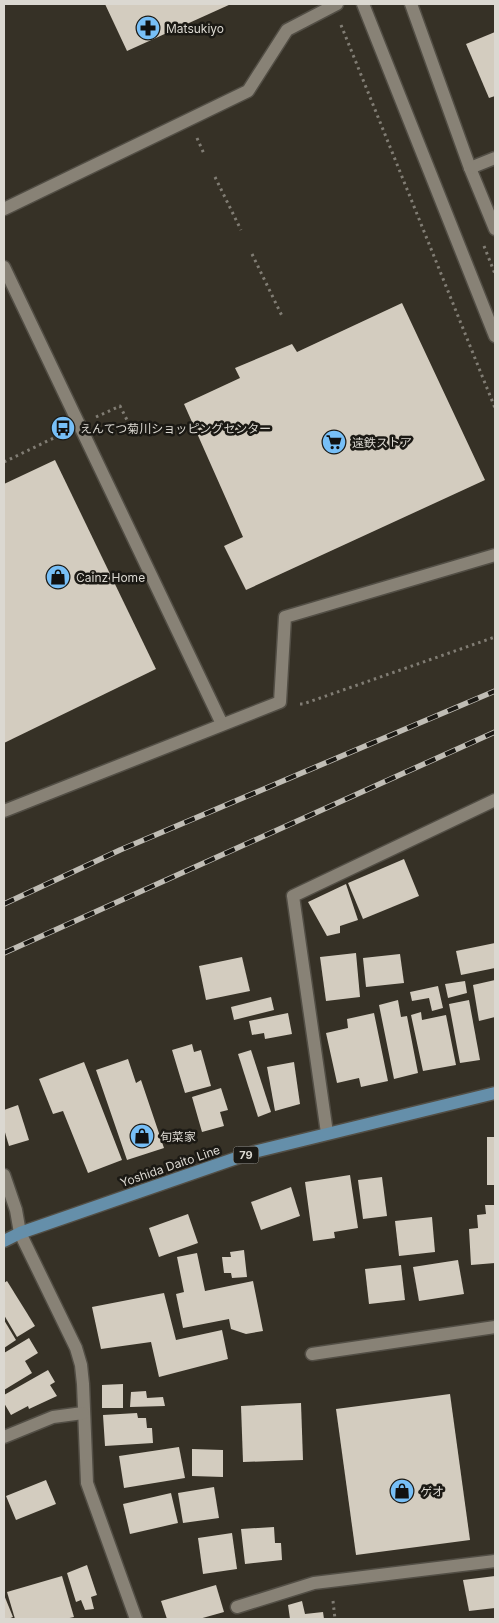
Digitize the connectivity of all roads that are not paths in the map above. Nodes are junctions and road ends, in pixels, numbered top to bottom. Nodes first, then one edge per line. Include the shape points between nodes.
1 (337, 4) edge
2 (363, 4) edge
3 (411, 4) edge
4 (495, 158) edge
5 (470, 168) junction
6 (4, 208) edge
7 (495, 229) edge
8 (4, 268) edge
9 (495, 336) edge
10 (495, 555) edge
11 (222, 724) junction
12 (495, 800) edge
13 (4, 811) edge
14 (495, 1092) edge
15 (327, 1133) junction
16 (4, 1175) edge
17 (20, 1233) junction
18 (4, 1241) edge
19 (495, 1327) edge
20 (312, 1354) dead end
21 (83, 1413) junction
22 (4, 1437) edge
23 (495, 1561) edge
24 (237, 1607) dead end
25 (136, 1619) edge

1 - 6 street via 287,30 248,91
2 - 9 street
3 - 5 street
4 - 5 street
5 - 7 street
8 - 11 street
10 - 11 street via 285,617 280,702
11 - 13 street
12 - 15 street via 293,896
14 - 15 main road, Yoshida Daito Line / 79
15 - 17 main road, Yoshida Daito Line / 79 via 254,1152
16 - 17 street
17 - 18 main road, Yoshida Daito Line / 79
17 - 21 street via 76,1348 81,1365
19 - 20 street
21 - 22 street via 53,1417
21 - 25 street via 87,1483
23 - 24 street via 314,1583

